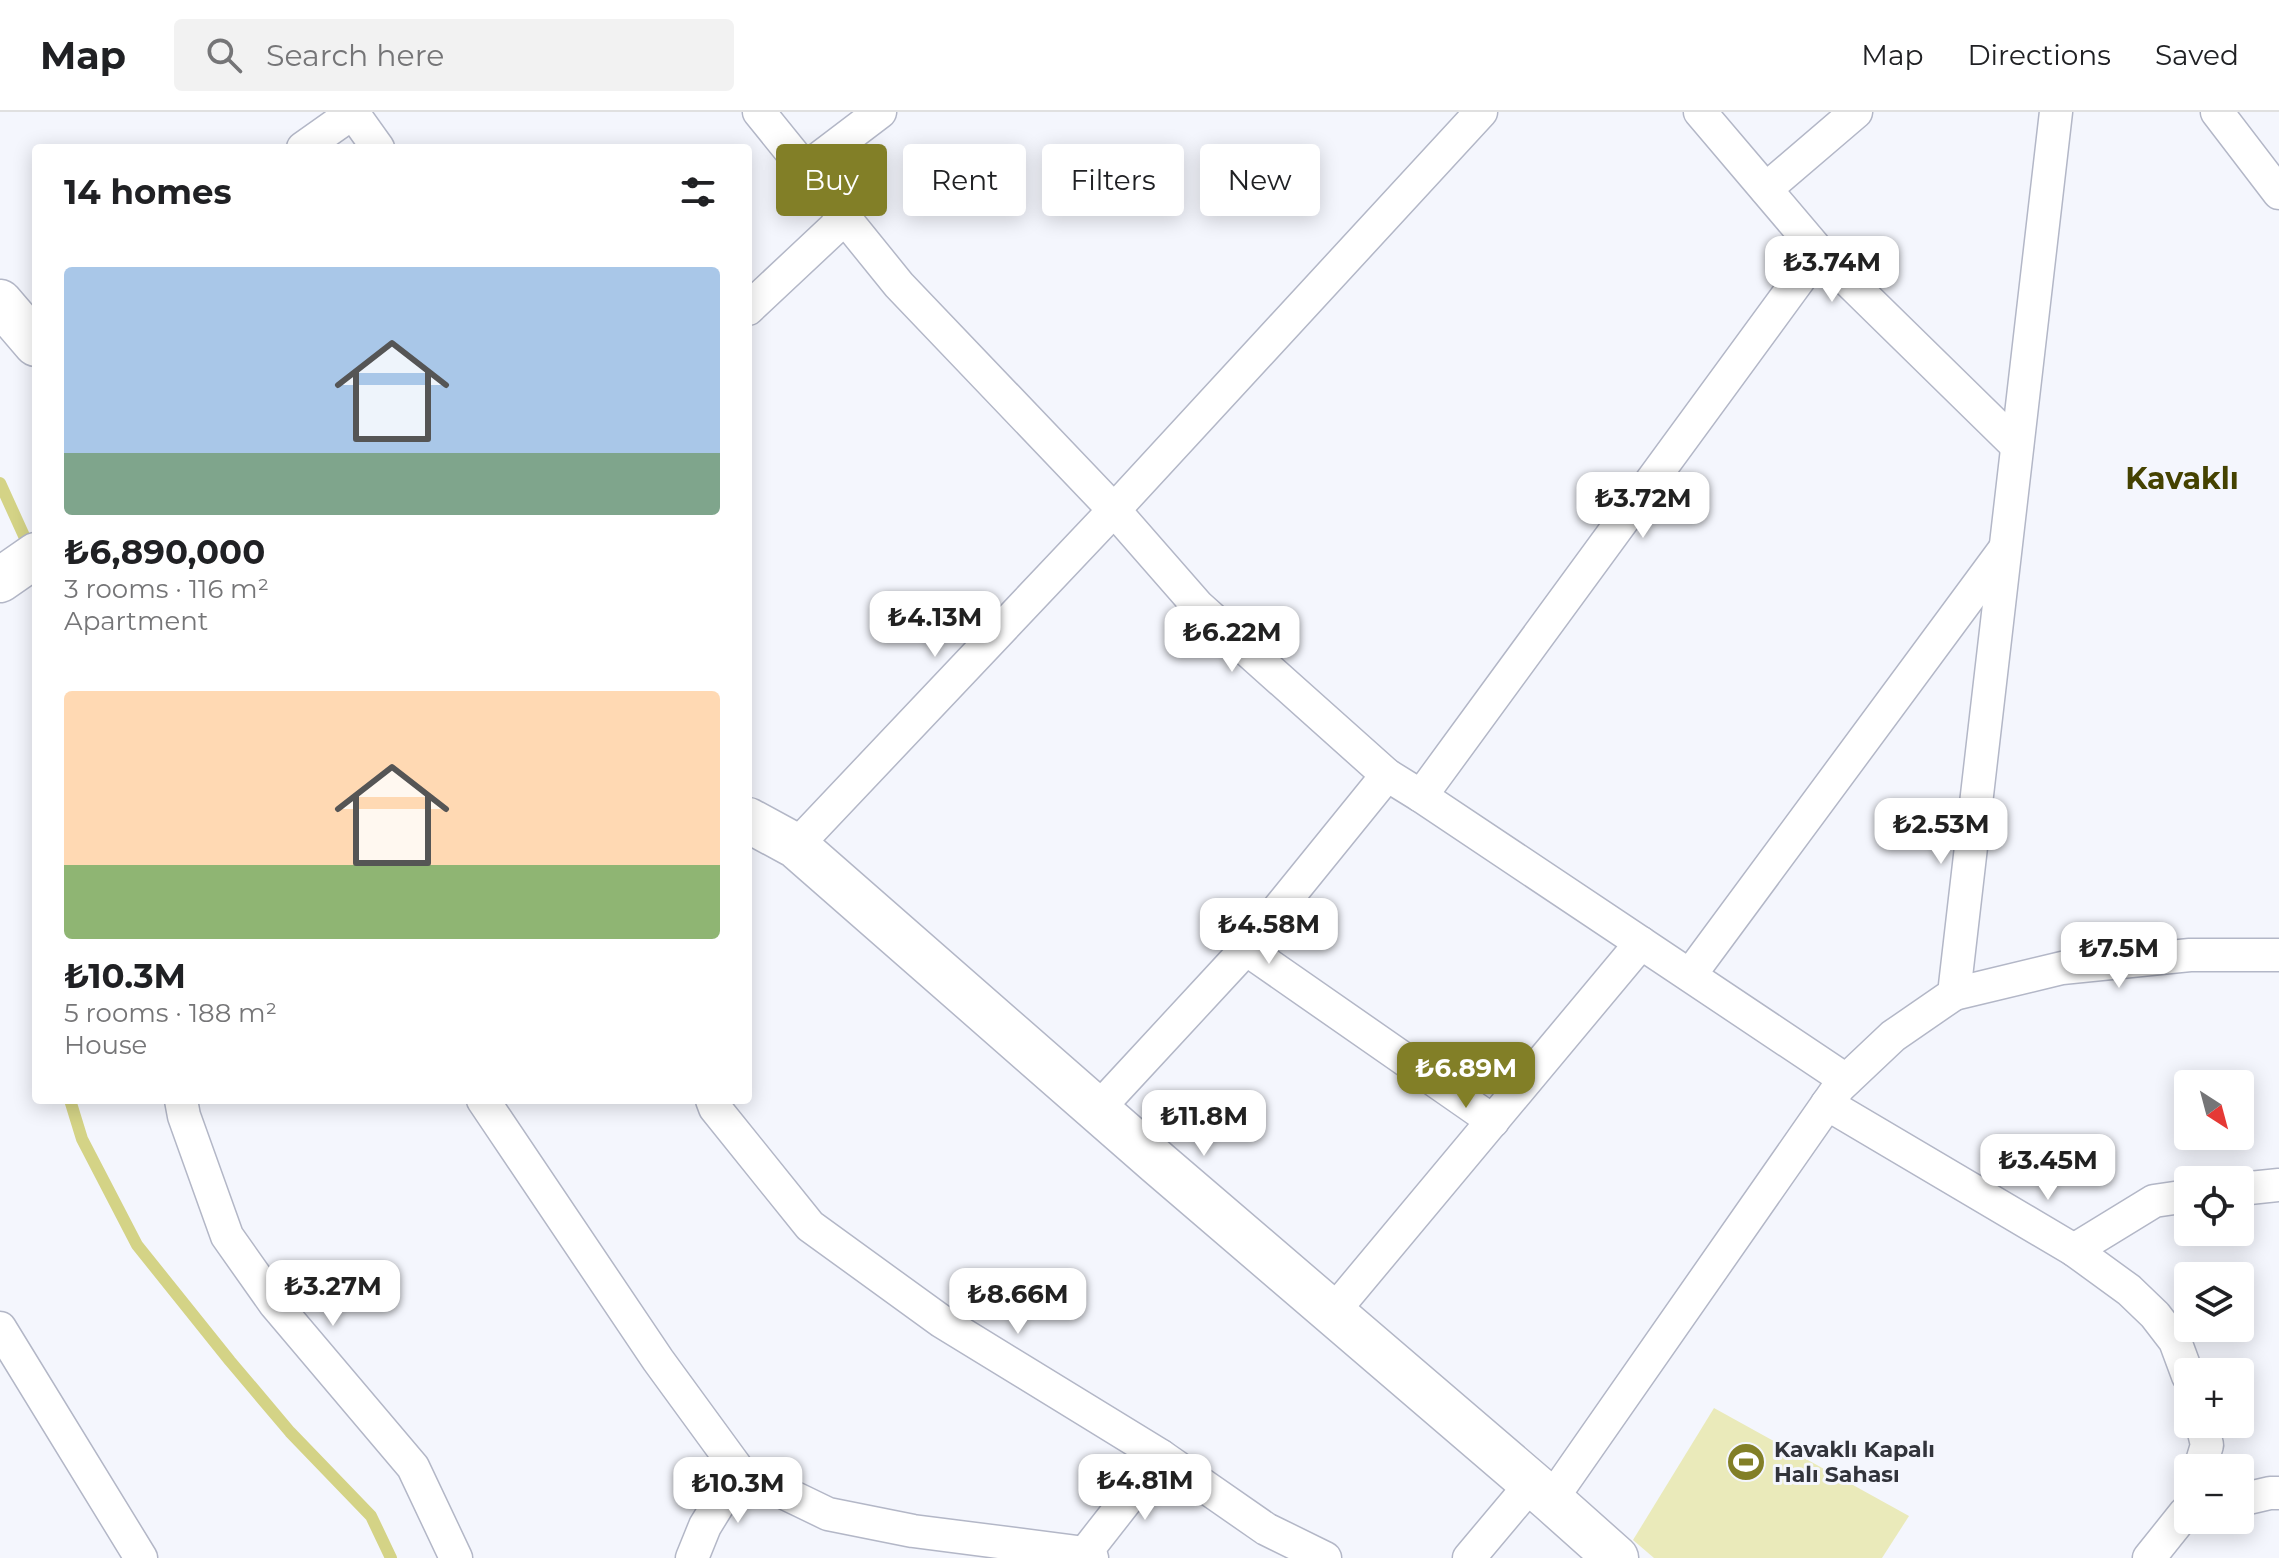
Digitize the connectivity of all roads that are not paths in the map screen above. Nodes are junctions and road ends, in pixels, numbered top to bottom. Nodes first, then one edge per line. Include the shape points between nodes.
1 (354, 112) edge
2 (759, 112) edge
3 (880, 112) edge
4 (1481, 112) edge
5 (1700, 112) edge
6 (1856, 112) edge
7 (2056, 112) edge
8 (2217, 112) edge
9 (309, 144) edge
10 (375, 144) edge
11 (785, 144) edge
12 (838, 144) edge
13 (1766, 189) junction
14 (2279, 193) edge
15 (845, 218) joint
16 (1819, 252) junction
17 (0, 302) edge
18 (752, 305) edge
19 (32, 337) edge
20 (2017, 446) junction
21 (1114, 510) junction
22 (2005, 549) junction
23 (1387, 775) junction
24 (1421, 796) junction
25 (752, 822) edge
26 (796, 846) junction
27 (1641, 943) junction
28 (1246, 949) junction
29 (2279, 955) edge
30 (1690, 975) junction
31 (1954, 994) junction
32 (1836, 1092) junction
33 (182, 1104) edge
34 (486, 1104) edge
35 (714, 1104) edge
36 (1097, 1110) junction
37 (1493, 1121) junction
38 (2279, 1185) edge
39 (2254, 1188) edge
40 (2174, 1198) edge
41 (2074, 1250) junction
42 (1333, 1312) junction
43 (0, 1328) edge
44 (2181, 1358) edge
45 (1161, 1456) junction
46 (739, 1471) junction
47 (1542, 1492) junction
48 (2279, 1493) edge
49 (2254, 1497) edge
50 (2174, 1526) edge
51 (1072, 1555) edge
52 (141, 1558) edge
53 (456, 1558) edge
54 (692, 1558) edge
55 (1325, 1558) edge
56 (1469, 1558) edge
57 (1616, 1558) edge
58 (2149, 1558) edge

1 - 9 street
1 - 10 street
2 - 11 street
3 - 12 street
4 - 21 street
5 - 13 street
6 - 13 street
7 - 20 street
8 - 14 street
13 - 16 street
15 - 18 street
15 - 21 street via 899,285
16 - 20 street
16 - 24 street
17 - 19 main road
20 - 22 street
21 - 23 street via 1198,606
21 - 26 street
22 - 30 street
22 - 31 street
23 - 24 street
23 - 28 street
24 - 27 street
25 - 26 main road
26 - 36 main road
27 - 30 street
27 - 37 street
28 - 36 street
28 - 37 street
29 - 31 street via 2190,955 2062,968
30 - 32 street
31 - 32 street via 1893,1036
32 - 41 street
32 - 47 street
33 - 53 street via 227,1236 275,1304 413,1467
34 - 46 street
35 - 45 street via 810,1226 941,1321
36 - 42 main road
37 - 42 street
38 - 39 street
40 - 41 street via 2154,1201
41 - 44 street via 2155,1315
42 - 47 main road
43 - 52 street
45 - 51 street
45 - 55 street via 1266,1529
46 - 51 street via 828,1514
46 - 54 street
47 - 56 street
47 - 57 main road
48 - 49 street
50 - 58 street

